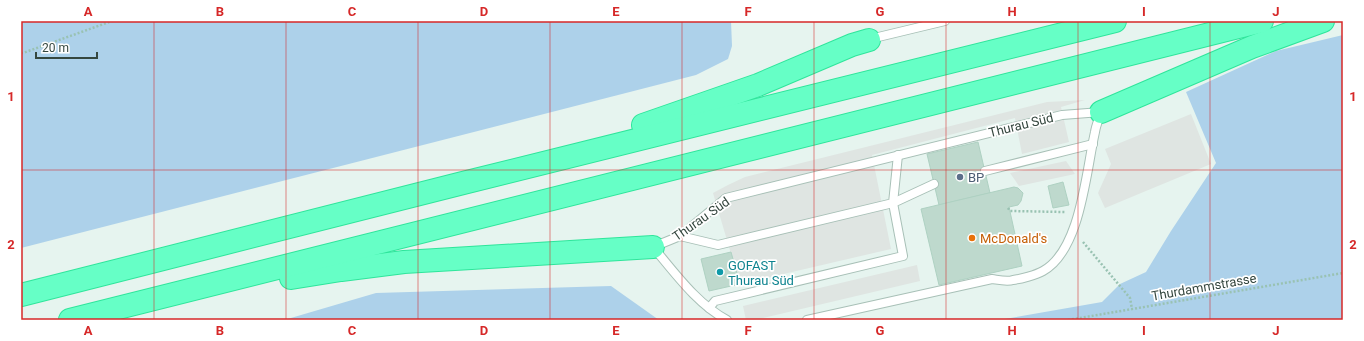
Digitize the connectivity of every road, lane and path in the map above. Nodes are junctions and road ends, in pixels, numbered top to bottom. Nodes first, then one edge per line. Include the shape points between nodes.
1 (112, 21) edge
2 (945, 21) edge
3 (1115, 21) edge
4 (1262, 21) edge
5 (1323, 21) edge
6 (869, 40) joint
7 (21, 52) edge
8 (1101, 112) junction
9 (1093, 144) junction
10 (898, 155) junction
11 (985, 171) dead end
12 (463, 183) junction
13 (934, 184) dead end
14 (893, 203) junction
15 (680, 236) junction
16 (653, 247) junction
17 (1343, 273) edge
18 (21, 295) edge
19 (138, 303) junction
20 (709, 308) junction
21 (70, 320) edge
22 (727, 320) edge
23 (807, 320) edge
24 (1068, 320) edge

1 - 7 path
2 - 6 lane
3 - 12 highway
4 - 19 highway
5 - 8 highway via 1258,44
6 - 12 highway via 736,94
8 - 9 lane
8 - 10 lane, Thurau Süd via 1062,115
9 - 11 lane
9 - 23 lane via 1084,195 1075,223 1067,243 1054,262 1042,272 1013,281 992,279
10 - 14 lane
10 - 15 lane, Thurau Süd via 726,198
12 - 18 highway
13 - 14 lane
14 - 15 lane via 718,245
14 - 20 lane via 903,256 715,301
15 - 16 lane, Thurau Süd
16 - 19 highway via 385,264
16 - 20 lane via 686,286
17 - 24 path, Thurdammstrasse
19 - 21 highway
20 - 22 lane

